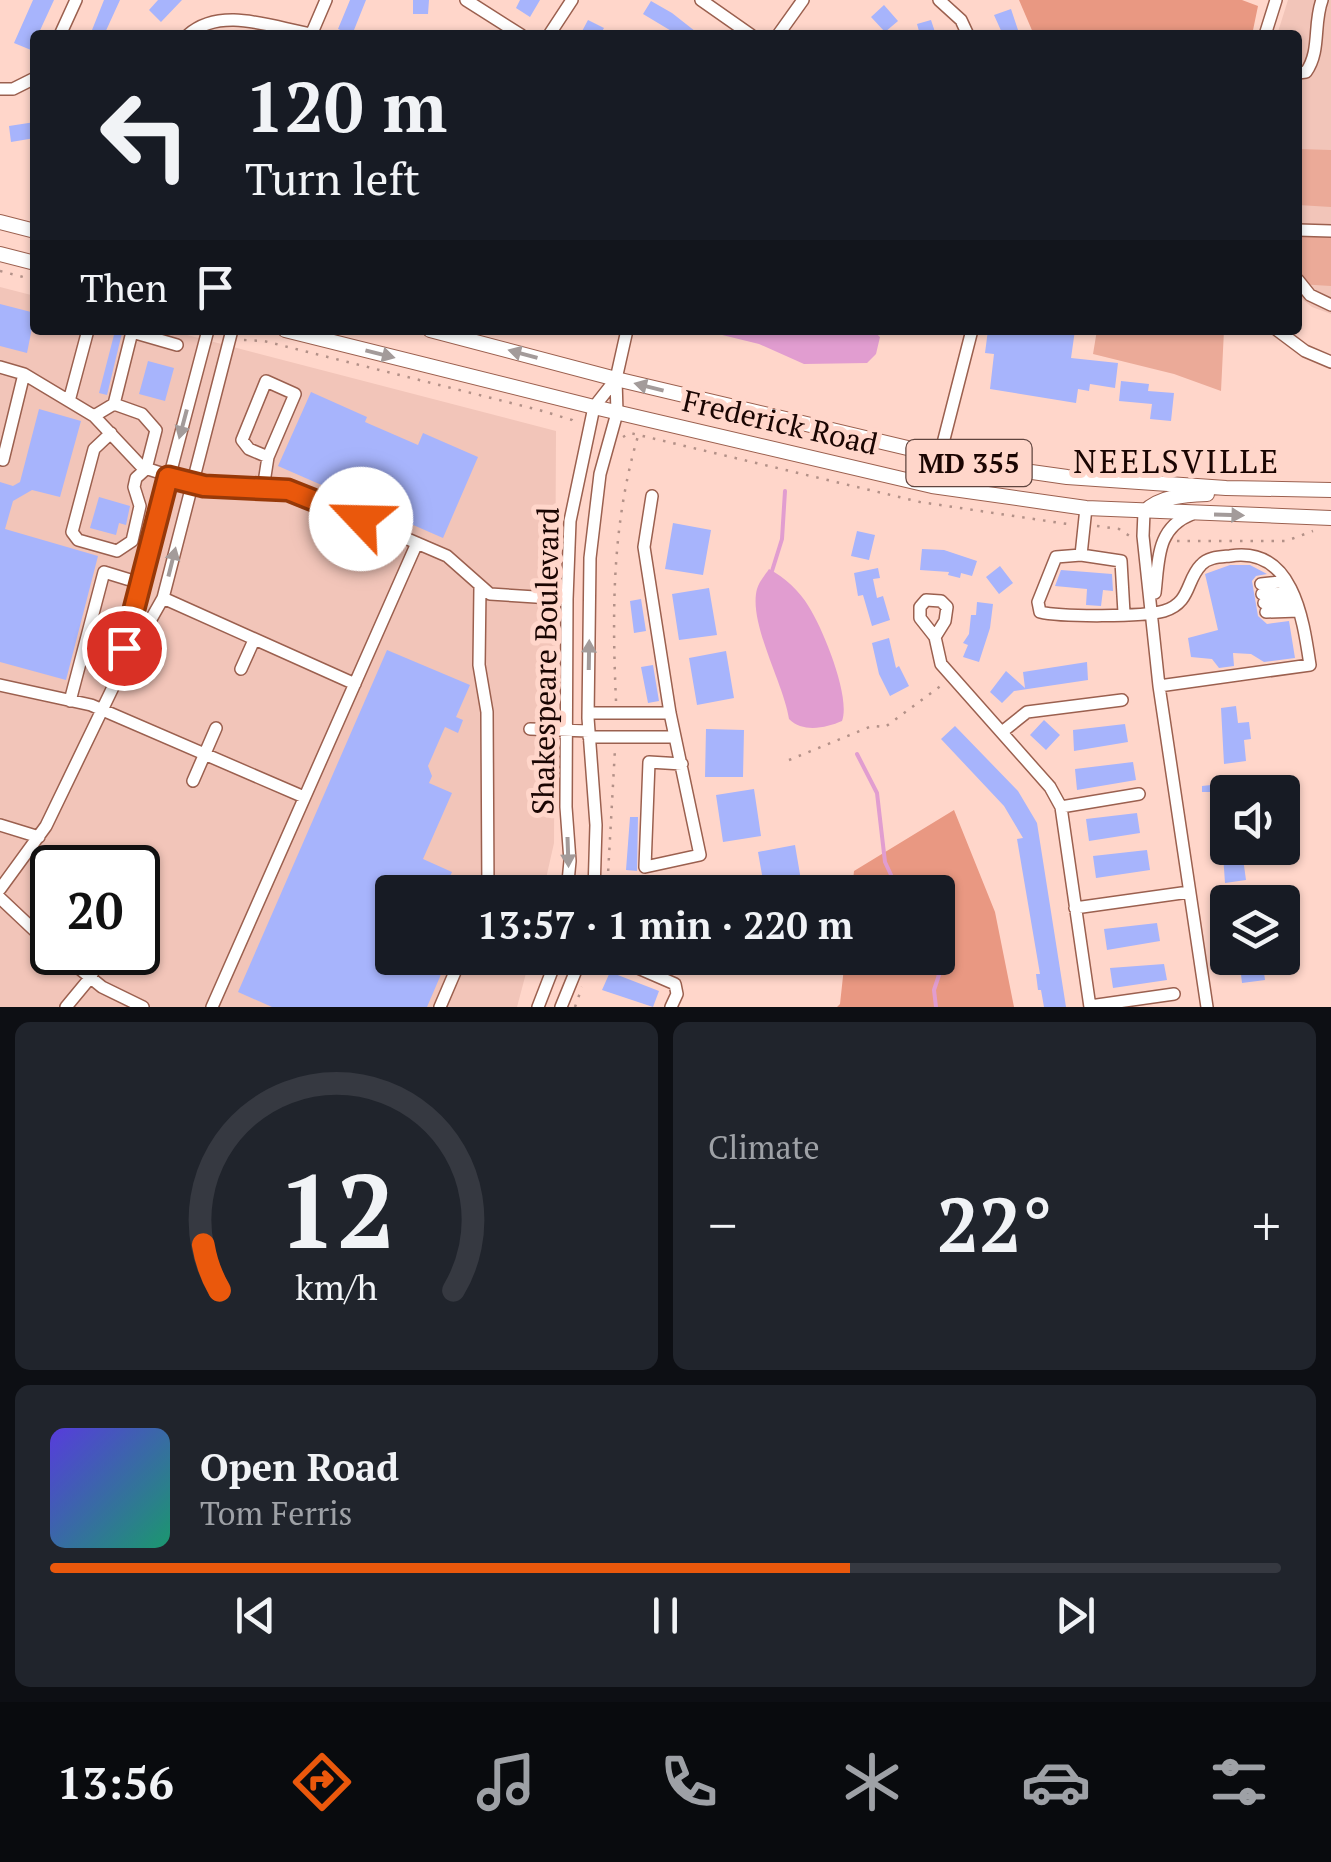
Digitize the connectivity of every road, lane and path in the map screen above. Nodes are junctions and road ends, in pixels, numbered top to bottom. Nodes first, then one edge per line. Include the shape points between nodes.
1 (76, 0) edge
2 (326, 0) edge
3 (466, 0) edge
4 (572, 0) edge
5 (701, 0) edge
6 (803, 0) edge
7 (939, 0) edge
8 (1276, 0) edge
9 (1322, 0) edge
10 (62, 30) edge
11 (194, 30) edge
12 (289, 30) edge
13 (313, 30) edge
14 (513, 30) edge
15 (552, 30) edge
16 (743, 30) edge
17 (782, 30) edge
18 (965, 30) edge
19 (1267, 30) edge
20 (1302, 72) edge
21 (30, 80) edge
22 (0, 89) edge
23 (0, 222) edge
24 (30, 230) edge
25 (1302, 230) edge
26 (1331, 231) edge
27 (0, 254) edge
28 (30, 262) edge
29 (0, 271) edge
30 (30, 279) edge
31 (1302, 285) edge
32 (1331, 305) edge
33 (87, 335) edge
34 (131, 335) edge
35 (142, 335) edge
36 (207, 335) edge
37 (230, 335) edge
38 (235, 335) edge
39 (305, 335) edge
40 (449, 335) edge
41 (626, 335) edge
42 (971, 335) edge
43 (1283, 335) edge
44 (177, 345) dead end
45 (1331, 362) edge
46 (0, 367) edge
47 (24, 374) junction
48 (616, 379) junction
49 (69, 401) junction
50 (114, 404) junction
51 (594, 407) junction
52 (617, 412) junction
53 (94, 416) junction
54 (589, 430) junction
55 (110, 433) junction
56 (610, 434) junction
57 (630, 434) dead end
58 (638, 435) dead end
59 (940, 456) junction
60 (268, 458) junction
61 (0, 460) edge
62 (146, 469) junction
63 (168, 477) junction
64 (192, 484) junction
65 (932, 486) junction
66 (1226, 488) junction
67 (263, 489) junction
68 (1331, 490) edge
69 (652, 496) dead end
70 (1086, 508) junction
71 (1144, 512) junction
72 (1192, 514) junction
73 (1331, 518) edge
74 (417, 543) junction
75 (1082, 555) junction
76 (140, 583) junction
77 (480, 588) junction
78 (163, 598) junction
79 (1293, 598) junction
80 (567, 599) junction
81 (1152, 612) junction
82 (1124, 614) junction
83 (935, 638) dead end
84 (254, 640) junction
85 (241, 669) dead end
86 (952, 678) junction
87 (116, 681) junction
88 (0, 684) edge
89 (355, 684) junction
90 (1159, 686) junction
91 (1122, 700) dead end
92 (70, 701) junction
93 (103, 709) junction
94 (588, 713) junction
95 (670, 713) junction
96 (616, 714) junction
97 (216, 728) dead end
98 (530, 728) dead end
99 (567, 730) junction
100 (1002, 732) junction
101 (589, 734) junction
102 (616, 737) junction
103 (675, 737) junction
104 (204, 754) junction
105 (789, 760) dead end
106 (682, 764) junction
107 (193, 781) dead end
108 (1139, 794) dead end
109 (304, 797) junction
110 (1061, 807) junction
111 (0, 826) edge
112 (39, 836) junction
113 (491, 875) edge
114 (569, 875) edge
115 (595, 875) edge
116 (608, 875) edge
117 (0, 889) edge
118 (1189, 892) junction
119 (0, 898) edge
120 (1075, 908) junction
121 (30, 926) edge
122 (86, 975) edge
123 (92, 975) edge
124 (454, 975) edge
125 (550, 975) edge
126 (574, 975) edge
127 (655, 975) edge
128 (90, 978) junction
129 (1174, 994) dead end
130 (1090, 1006) edge
131 (66, 1007) edge
132 (143, 1007) edge
133 (212, 1007) edge
134 (440, 1007) edge
135 (538, 1007) edge
136 (562, 1007) edge
137 (671, 1007) edge
138 (1207, 1007) edge

1 - 10 street
2 - 13 street
3 - 14 street
4 - 15 street
5 - 16 street
6 - 17 street
7 - 18 street
8 - 19 street
9 - 20 street via 1314,61
11 - 12 street via 230,19
21 - 22 street
23 - 24 main road
25 - 26 street
27 - 28 main road
29 - 30 path
31 - 32 street
33 - 49 street
34 - 50 street
35 - 44 street
36 -> 63 street
37 - 64 street
38 - 54 path via 539,410
39 -> 51 main road, Frederick Road / MD 355
48 -> 40 main road, Frederick Road / MD 355
41 - 48 street, Shakespeare Boulevard
42 - 59 street
43 - 45 street
46 - 47 street
47 - 49 street
47 - 61 street
48 - 51 street, Shakespeare Boulevard
48 - 52 street, Shakespeare Boulevard
59 -> 48 main road, Frederick Road / MD 355
49 - 53 street
50 - 53 street
50 - 62 street via 142,414 156,430
51 - 52 main road, Frederick Road / MD 355
51 - 54 street, Shakespeare Boulevard
52 - 56 street, Shakespeare Boulevard
52 - 65 main road, Frederick Road / MD 355
53 - 55 street
54 - 80 street, Shakespeare Boulevard via 570,521
55 - 62 street
55 - 62 street via 94,450 74,536 116,550 132,541 140,506 134,486
56 - 57 path
94 -> 56 street, Shakespeare Boulevard via 590,558
58 - 96 path via 616,552
59 - 65 street
59 - 66 main road, Frederick Road / MD 355 via 1067,477
60 - 60 street via 295,394 266,381 242,440
60 - 67 street
62 - 63 street
63 - 64 street
63 - 76 street
64 - 67 street
78 -> 64 street
65 - 70 main road, Frederick Road / MD 355
66 - 68 main road, Frederick Road / MD 355
66 - 71 main road via 1166,498
67 - 74 street via 303,494
69 - 95 street via 644,546
70 - 71 main road, Frederick Road / MD 355
70 - 75 street
71 - 72 main road, Frederick Road / MD 355
71 - 81 street
72 -> 73 main road, Frederick Road / MD 355
72 - 81 street via 1172,524 1162,540
74 - 77 street via 447,556
74 - 89 street
75 - 82 street via 1120,562
75 - 82 street via 1056,557 1040,612
76 - 87 street
76 - 92 street via 104,572
77 - 80 street via 502,597
77 - 113 street
78 - 84 street
78 - 87 street
79 - 79 street via 1263,598
79 - 81 street via 1273,563 1259,555 1210,559 1186,596
79 - 90 street via 1310,665
80 - 99 street, Shakespeare Boulevard
81 - 82 street
81 - 90 street
83 - 86 street
84 - 85 street
84 - 89 street
86 - 100 street
86 - 105 path via 885,727 872,726
87 - 93 street
88 - 92 street
89 - 109 street
90 - 118 street
91 - 100 street via 1027,712
92 - 93 street
93 - 104 street
93 - 112 street
94 - 96 street
94 - 101 street, Shakespeare Boulevard
95 - 96 street
95 - 103 street
97 - 104 street
98 - 99 street
99 - 101 street
99 -> 114 street, Shakespeare Boulevard
100 - 110 street
101 - 102 street
101 - 115 street, Shakespeare Boulevard
102 - 103 street
102 - 116 path
103 - 106 street
104 - 107 street
104 - 109 street
106 - 106 street via 700,855 645,867 648,762
108 - 110 street
109 - 133 street
110 - 120 street
111 - 112 street
112 - 117 street
118 - 120 street
118 - 138 street
119 - 121 street
120 - 130 street
122 - 128 street
123 - 128 street
124 - 134 street
125 - 135 street
126 - 136 street
127 - 137 street via 675,984
128 - 131 street
128 - 132 street
129 - 130 street

